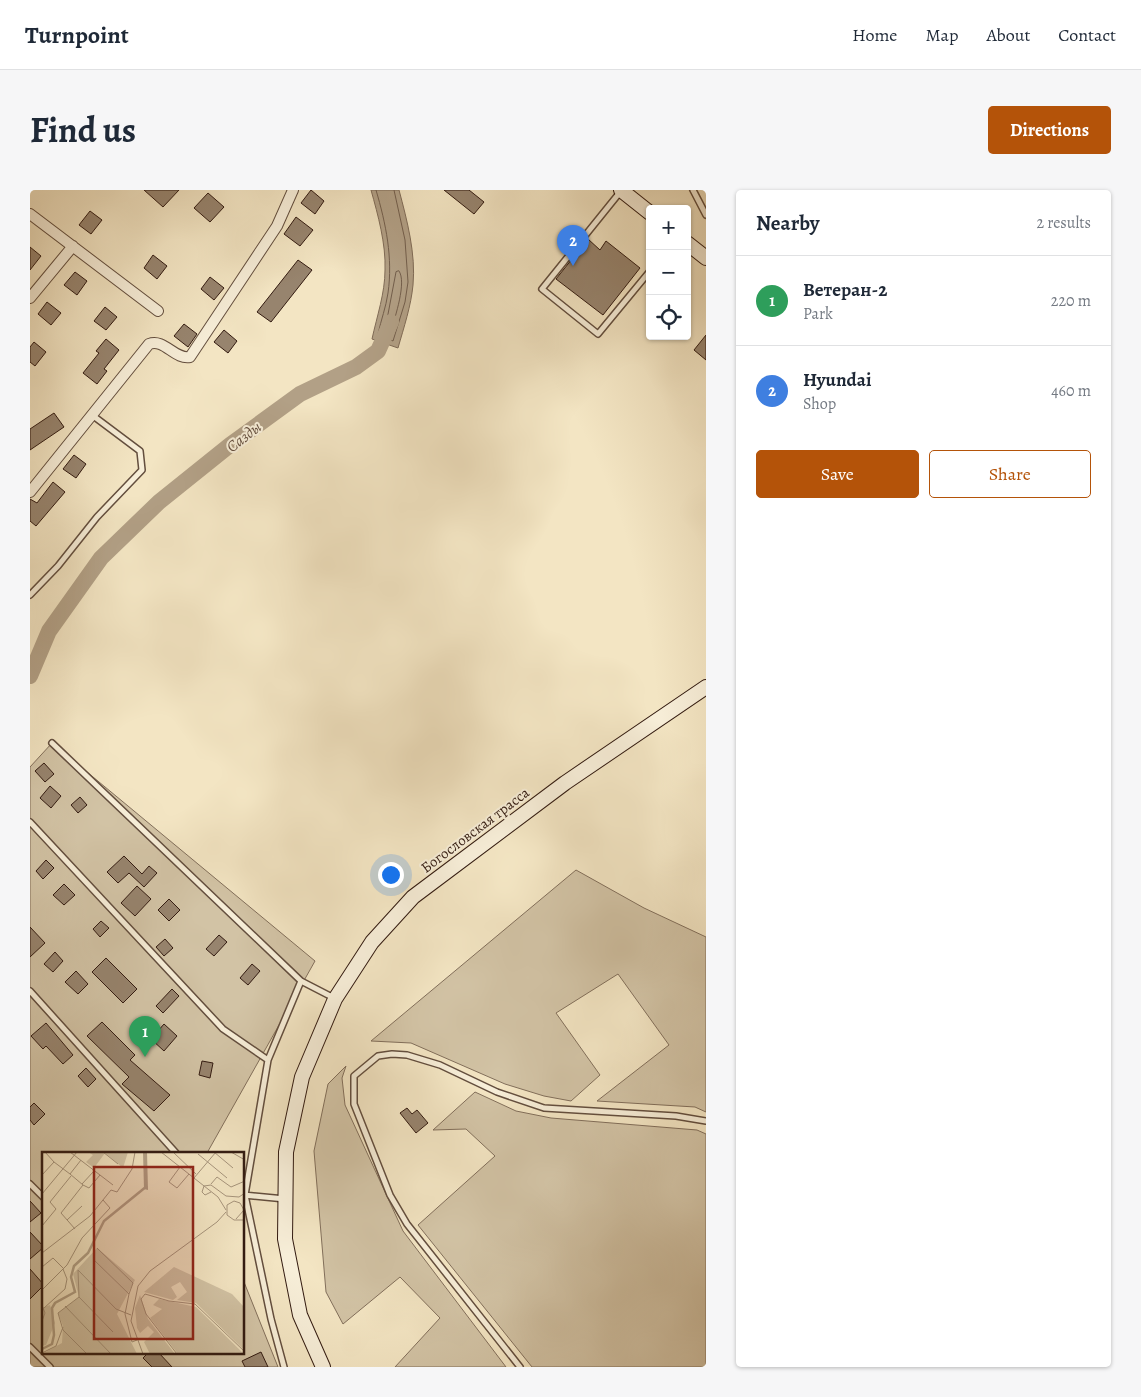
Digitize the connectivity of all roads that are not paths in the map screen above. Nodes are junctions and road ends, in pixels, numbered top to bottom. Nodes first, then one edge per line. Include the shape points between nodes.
1 (293, 190) edge
2 (621, 190) edge
3 (693, 190) edge
4 (646, 210) edge
5 (30, 214) edge
6 (706, 215) edge
7 (73, 246) junction
8 (691, 246) edge
9 (706, 258) edge
10 (646, 276) edge
11 (30, 298) edge
12 (158, 311) dead end
13 (92, 415) junction
14 (30, 492) edge
15 (30, 595) edge
16 (706, 687) edge
17 (52, 743) dead end
18 (30, 822) edge
19 (301, 981) junction
20 (30, 991) edge
21 (335, 999) junction
22 (268, 1060) junction
23 (706, 1121) edge
24 (175, 1152) edge
25 (30, 1184) edge
26 (245, 1189) edge
27 (245, 1195) edge
28 (42, 1196) edge
29 (286, 1199) junction
30 (245, 1200) edge
31 (30, 1347) edge
32 (50, 1367) edge
33 (284, 1367) edge
34 (323, 1367) edge
35 (520, 1367) edge

1 - 13 street via 278,226 190,357 182,357 158,343 150,344
2 - 4 main road
2 - 10 lane via 542,289 598,334
3 - 6 lane
5 - 7 street
7 - 11 street
7 - 12 street
8 - 9 main road
13 - 14 street
13 - 15 lane via 140,451 142,470
16 - 21 main road, Богословская трасса via 565,783 413,897 372,942
17 - 19 lane
18 - 22 lane via 223,1029
19 - 21 lane
19 - 22 lane
20 - 24 lane
21 - 29 main road, Богословская трасса via 302,1077 286,1152
22 - 26 lane
23 - 35 lane via 676,1116 544,1108 497,1092 440,1064 407,1055 378,1056 354,1076 354,1104 390,1195 407,1224
25 - 28 lane
27 - 29 lane
29 - 34 main road, Богословская трасса via 285,1239 300,1315
30 - 33 lane
31 - 32 lane

